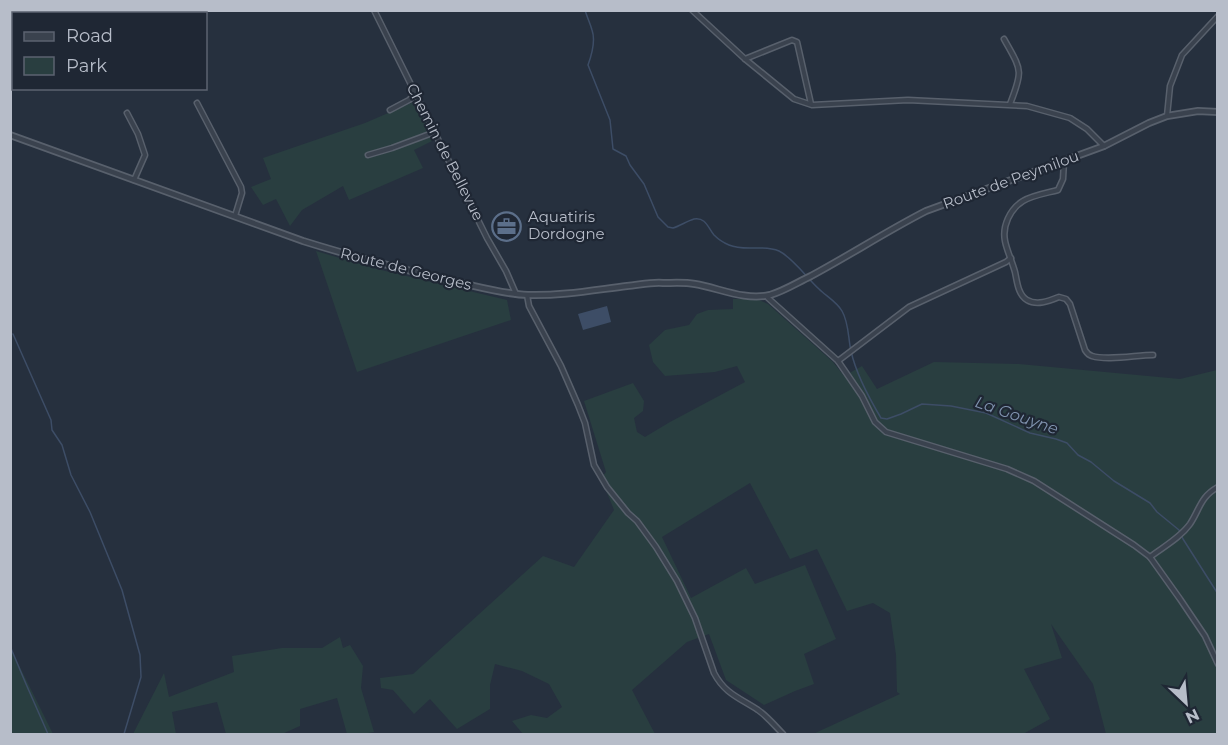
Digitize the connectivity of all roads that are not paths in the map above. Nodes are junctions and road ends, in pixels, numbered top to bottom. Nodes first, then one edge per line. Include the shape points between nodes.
1 (374, 10) edge
2 (692, 10) edge
3 (1218, 16) edge
4 (1004, 39) dead end
5 (745, 59) junction
6 (416, 94) junction
7 (197, 103) dead end
8 (1010, 104) junction
9 (812, 105) junction
10 (390, 110) dead end
11 (1218, 112) edge
12 (127, 113) dead end
13 (1167, 116) junction
14 (435, 132) junction
15 (10, 135) edge
16 (1104, 146) junction
17 (368, 154) dead end
18 (1064, 161) junction
19 (134, 180) junction
20 (235, 216) junction
21 (1011, 258) junction
22 (813, 274) joint
23 (516, 294) junction
24 (527, 295) junction
25 (767, 296) junction
26 (1153, 355) dead end
27 (838, 361) junction
28 (1218, 487) edge
29 (1150, 557) junction
30 (1218, 664) edge
31 (783, 735) edge

1 - 6 street, Chemin de Bellevue
2 - 5 street
3 - 13 street via 1182,55 1170,86
4 - 8 street via 1020,72
5 - 9 street via 794,99
5 - 9 street via 792,40 797,42
6 - 10 street
6 - 14 street, Chemin de Bellevue
7 - 20 street via 241,187
8 - 9 street via 908,100
8 - 16 street via 1070,118
11 - 13 street, Route de Peymilou
12 - 19 street via 145,154
13 - 16 street, Route de Peymilou
14 - 17 street
14 - 23 street, Chemin de Bellevue
15 - 19 street, Route de Georges
16 - 18 street, Route de Peymilou
18 - 21 street via 1058,190 1023,201 1007,220 1005,240
18 - 22 street, Route de Peymilou via 926,211
19 - 20 street, Route de Georges
20 - 23 street, Route de Georges via 346,254
21 - 26 street via 1026,299 1040,303 1059,297 1068,302 1088,354
21 - 27 street via 909,307
22 - 25 street, Route de Georges
23 - 24 street, Route de Georges
24 - 25 street, Route de Georges via 658,282
24 - 31 street via 578,405 594,465 677,581 718,681 766,716
25 - 27 street
27 - 29 street via 882,430 992,463 1034,481
28 - 29 street via 1208,492 1181,534
29 - 30 street via 1206,636

